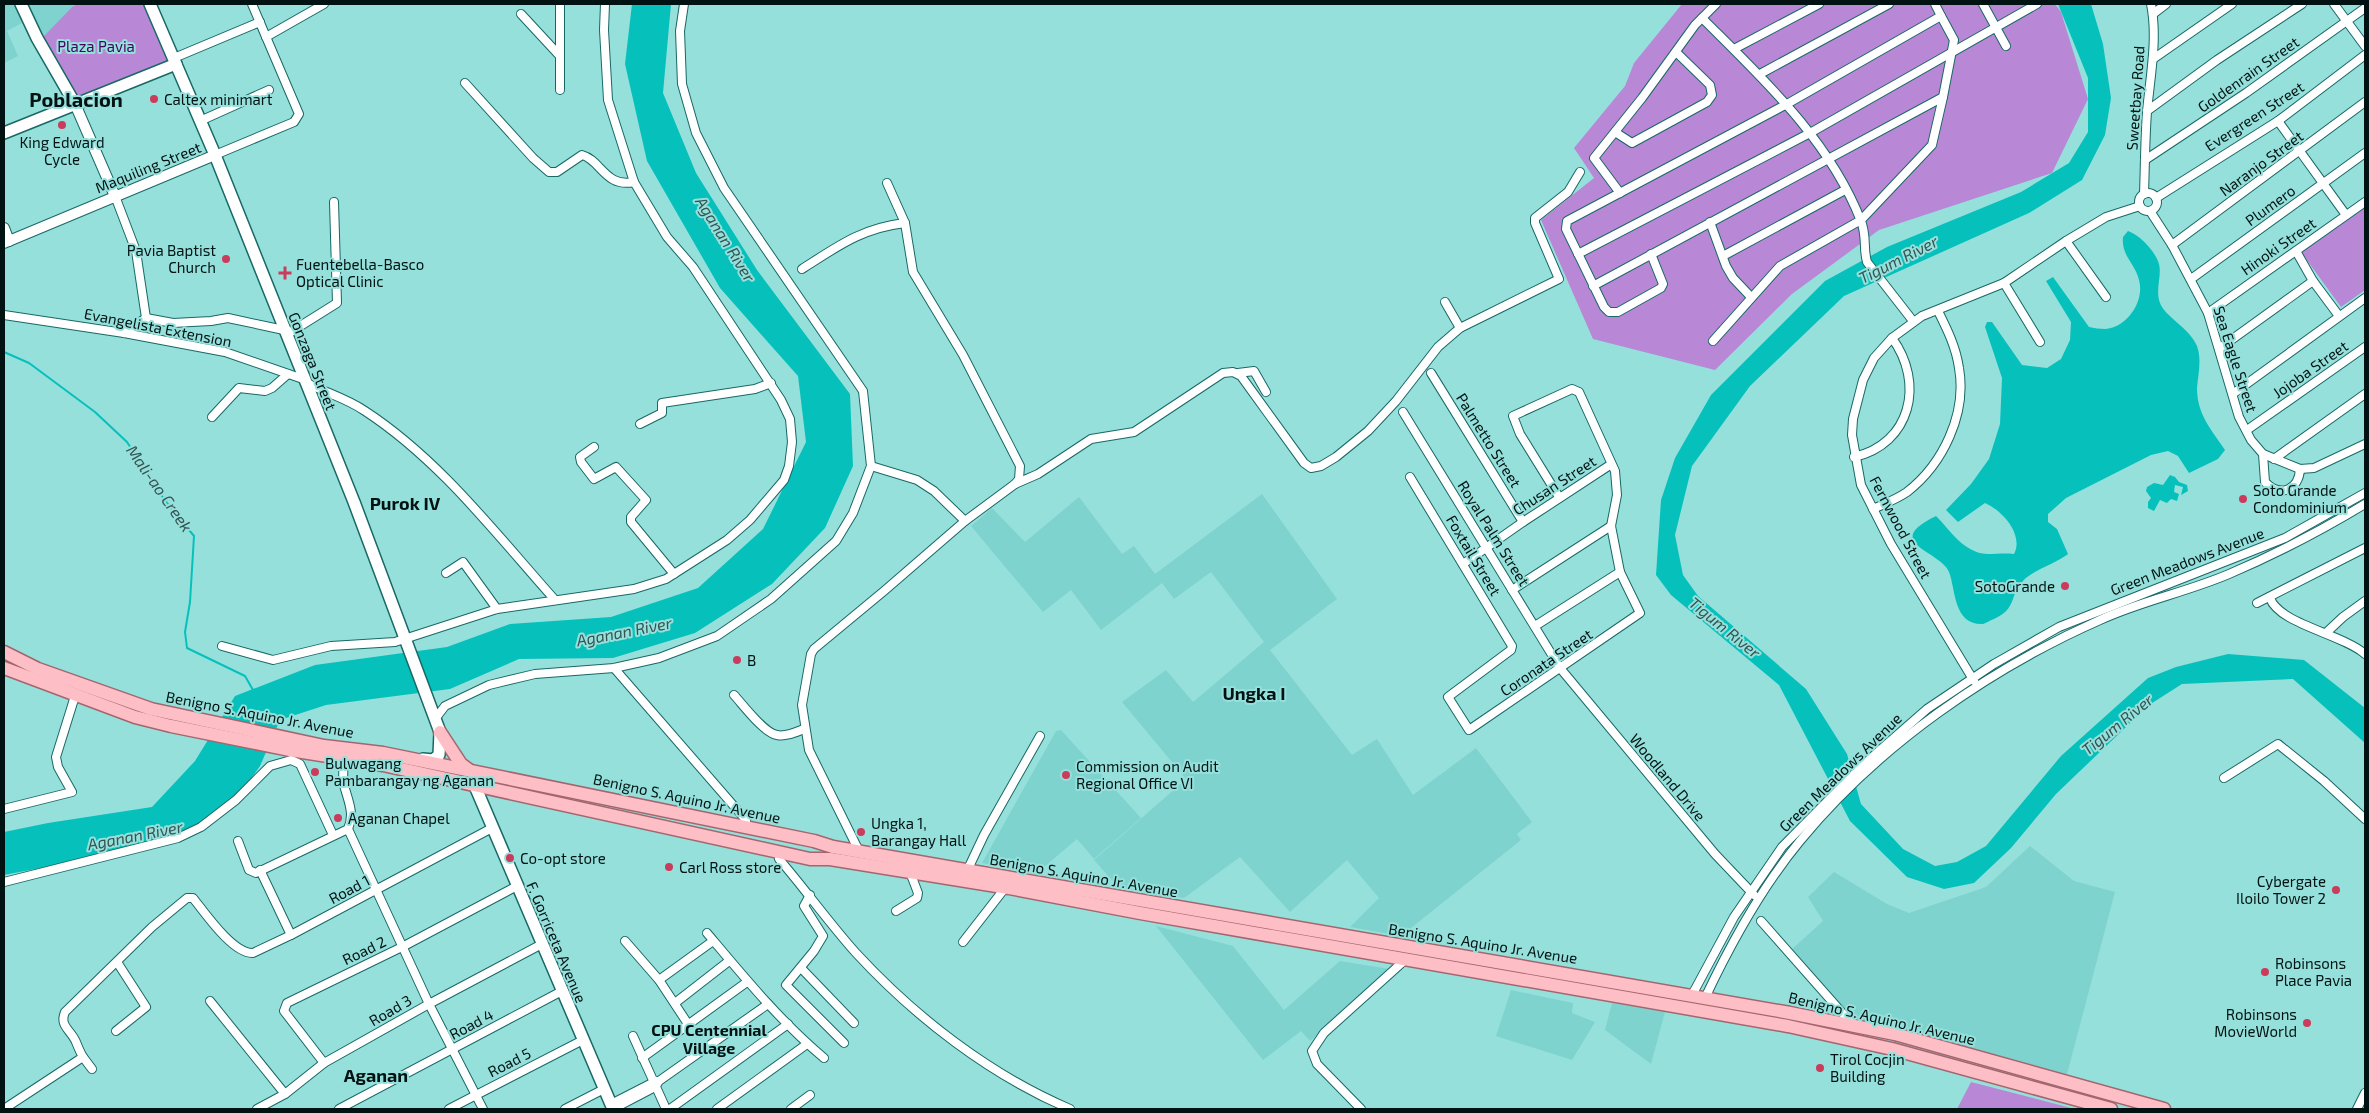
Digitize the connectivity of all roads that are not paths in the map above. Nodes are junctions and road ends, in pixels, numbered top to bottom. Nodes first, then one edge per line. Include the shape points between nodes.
1 (21, 4) edge
2 (150, 4) edge
3 (252, 4) edge
4 (324, 4) edge
5 (560, 4) edge
6 (605, 4) edge
7 (684, 4) edge
8 (1716, 4) edge
9 (1820, 4) edge
10 (1889, 4) edge
11 (1935, 4) edge
12 (1983, 4) edge
13 (2036, 4) edge
14 (2151, 4) edge
15 (2166, 4) edge
16 (2232, 4) edge
17 (2302, 4) edge
18 (2334, 4) edge
19 (2365, 8) edge
20 (522, 14) dead end
21 (2153, 14) junction
22 (1941, 16) junction
23 (1702, 18) junction
24 (2347, 21) junction
25 (260, 22) junction
26 (1995, 27) junction
27 (266, 37) junction
28 (2006, 46) dead end
29 (2365, 46) edge
30 (1734, 49) junction
31 (1954, 51) junction
32 (1676, 52) junction
33 (559, 55) junction
34 (2365, 55) edge
35 (2152, 60) junction
36 (175, 61) junction
37 (1760, 74) junction
38 (466, 84) dead end
39 (269, 90) dead end
40 (560, 90) dead end
41 (1942, 96) junction
42 (2365, 102) edge
43 (75, 104) junction
44 (1787, 104) junction
45 (2147, 111) junction
46 (2278, 121) junction
47 (200, 122) junction
48 (1615, 132) junction
49 (1810, 132) junction
50 (4, 133) edge
51 (2300, 151) junction
52 (2365, 153) edge
53 (215, 155) junction
54 (1829, 158) junction
55 (2145, 160) junction
56 (1580, 172) dead end
57 (634, 182) junction
58 (887, 183) dead end
59 (2324, 183) junction
60 (1846, 190) junction
61 (1620, 193) junction
62 (2144, 194) junction
63 (115, 196) junction
64 (2156, 198) junction
65 (334, 202) dead end
66 (2365, 202) edge
67 (2140, 206) junction
68 (2150, 211) junction
69 (2346, 215) junction
70 (1861, 220) junction
71 (1710, 222) junction
72 (905, 223) junction
73 (4, 228) edge
74 (2066, 240) junction
75 (7, 242) edge
76 (2172, 245) junction
77 (2296, 251) junction
78 (1578, 254) junction
79 (1651, 254) junction
80 (1723, 256) junction
81 (802, 269) dead end
82 (2191, 279) junction
83 (2313, 281) junction
84 (2004, 283) junction
85 (1593, 286) junction
86 (1750, 297) junction
87 (2106, 297) dead end
88 (2365, 298) edge
89 (1445, 302) dead end
90 (1938, 311) junction
91 (2208, 313) junction
92 (4, 315) edge
93 (2339, 316) junction
94 (146, 318) junction
95 (1913, 321) junction
96 (1460, 328) junction
97 (124, 333) junction
98 (285, 333) junction
99 (1892, 338) junction
100 (1713, 342) dead end
101 (2040, 342) dead end
102 (2365, 347) edge
103 (2220, 348) junction
104 (1238, 373) junction
105 (1431, 373) dead end
106 (288, 374) junction
107 (304, 381) junction
108 (771, 383) junction
109 (1266, 392) dead end
110 (2234, 393) junction
111 (2365, 394) edge
112 (1403, 412) dead end
113 (212, 417) dead end
114 (640, 424) dead end
115 (2247, 430) junction
116 (2365, 444) edge
117 (594, 447) dead end
118 (2263, 454) junction
119 (1854, 457) junction
120 (2274, 459) junction
121 (1610, 464) junction
122 (871, 466) junction
123 (2300, 469) junction
124 (1410, 478) dead end
125 (1015, 484) junction
126 (2365, 493) edge
127 (1559, 497) junction
128 (2365, 504) edge
129 (1873, 509) junction
130 (964, 521) junction
131 (1523, 522) junction
132 (1612, 526) junction
133 (1487, 547) junction
134 (2365, 548) edge
135 (1464, 564) junction
136 (1620, 572) junction
137 (446, 573) dead end
138 (674, 574) junction
139 (1512, 590) junction
140 (2270, 598) junction
141 (555, 600) junction
142 (2365, 601) edge
143 (2257, 603) dead end
144 (497, 609) junction
145 (1535, 626) junction
146 (2327, 632) junction
147 (406, 639) junction
148 (2365, 642) edge
149 (222, 646) dead end
150 (2358, 647) junction
151 (4, 652) edge
152 (2365, 654) edge
153 (614, 668) junction
154 (1560, 668) junction
155 (4, 670) edge
156 (1972, 678) junction
157 (1978, 687) junction
158 (75, 696) junction
159 (734, 696) dead end
160 (435, 719) junction
161 (172, 720) junction
162 (804, 730) junction
163 (1469, 730) joint
164 (440, 732) junction
165 (1898, 734) junction
166 (1040, 736) dead end
167 (1903, 741) junction
168 (345, 754) junction
169 (411, 765) junction
170 (1865, 768) junction
171 (474, 771) junction
172 (2224, 778) dead end
173 (475, 786) junction
174 (489, 789) junction
175 (613, 800) junction
176 (482, 804) junction
177 (4, 809) edge
178 (1823, 809) junction
179 (609, 815) junction
180 (2365, 819) edge
181 (746, 827) junction
182 (492, 828) junction
183 (348, 829) junction
184 (333, 835) junction
185 (238, 841) dead end
186 (859, 851) junction
187 (780, 853) junction
188 (857, 864) junction
189 (260, 870) junction
190 (967, 871) junction
191 (910, 872) junction
192 (4, 882) edge
193 (1008, 885) junction
194 (518, 886) junction
195 (377, 889) junction
196 (1750, 892) junction
197 (810, 895) junction
198 (1758, 900) junction
199 (896, 911) dead end
200 (1761, 921) dead end
201 (707, 934) dead end
202 (292, 935) junction
203 (625, 941) dead end
204 (713, 941) junction
205 (963, 942) dead end
206 (542, 944) junction
207 (404, 946) junction
208 (1375, 948) junction
209 (729, 960) junction
210 (1405, 960) junction
211 (117, 962) junction
212 (801, 968) junction
213 (659, 980) junction
214 (747, 982) junction
215 (562, 991) junction
216 (1692, 995) junction
217 (1705, 998) junction
218 (210, 1001) dead end
219 (674, 1003) junction
220 (428, 1004) junction
221 (768, 1004) junction
222 (1790, 1013) junction
223 (688, 1024) junction
224 (788, 1024) junction
225 (854, 1024) dead end
226 (1788, 1026) junction
227 (1854, 1026) junction
228 (116, 1031) dead end
229 (632, 1036) dead end
230 (583, 1040) junction
231 (844, 1043) dead end
232 (807, 1044) junction
233 (453, 1050) junction
234 (83, 1057) junction
235 (642, 1058) junction
236 (824, 1058) dead end
237 (324, 1063) junction
238 (92, 1069) dead end
239 (656, 1084) junction
240 (604, 1089) junction
241 (2365, 1093) edge
242 (285, 1094) junction
243 (475, 1095) junction
244 (810, 1095) dead end
245 (612, 1107) edge
246 (2146, 1107) edge
247 (4, 1109) edge
248 (257, 1109) edge
249 (339, 1109) edge
250 (449, 1109) edge
251 (483, 1109) edge
252 (566, 1109) edge
253 (668, 1109) edge
254 (717, 1109) edge
255 (791, 1109) edge
256 (1070, 1109) edge
257 (1361, 1109) edge
258 (2111, 1109) edge
259 (2164, 1109) edge
260 (2357, 1109) edge

1 - 43 main road
2 - 36 main road, Gonzaga Street
3 - 25 street
4 - 27 street
5 - 33 street
6 - 57 street via 608,100
7 - 122 street via 680,31 682,84 696,133 724,188 863,391
8 - 23 street
9 - 30 street
10 - 37 street
11 - 22 street
12 - 26 street
13 - 26 street
14 - 21 street, Sweetbay Road
15 - 21 street
16 - 35 street
17 - 45 street
18 - 24 street
19 - 24 street, Goldenrain Street
20 - 33 street
21 - 35 street, Sweetbay Road
22 - 31 street via 1954,40
22 - 44 street
23 - 30 street
23 - 32 street
24 - 29 street
24 - 55 street, Goldenrain Street
25 - 27 street
25 - 36 street
26 - 28 street
26 - 31 street
27 - 53 street, Maquiling Street via 299,114 294,122
30 - 37 street
31 - 41 street
31 - 49 street
32 - 48 street
32 - 48 street via 1710,85 1712,95 1706,102 1632,143
33 - 40 street
34 - 46 street, Evergreen Street
35 - 45 street, Sweetbay Road
36 - 43 main road
36 - 47 main road, Gonzaga Street
37 - 44 street
38 - 57 street via 549,172 557,172 582,155 608,176 620,182
39 - 47 street
41 - 54 street
41 - 70 street via 1932,145
42 - 51 street, Naranjo Street
43 - 50 main road
43 - 63 street
44 - 49 street
44 - 61 street
45 - 55 street, Sweetbay Road
46 - 51 street
46 - 64 street, Evergreen Street
47 - 53 main road, Gonzaga Street
48 - 61 street via 1594,158
49 - 54 street
49 - 78 street
51 - 59 street
51 - 76 street, Naranjo Street
52 - 59 street, Plumero
53 - 63 street, Maquiling Street
53 - 98 main road, Gonzaga Street
54 - 60 street
54 - 71 street
55 - 62 street, Sweetbay Road
56 - 96 street via 1568,192 1535,218 1558,279
57 - 108 street via 667,237 693,267
58 - 72 street
59 - 69 street
59 - 82 street, Plumero
60 - 70 street
60 - 80 street
61 - 78 street via 1567,221 1566,229
62 - 64 street via 2151,193
62 - 67 street via 2140,198
63 - 75 street, Maquiling Street
63 - 94 street via 136,251
64 - 68 street via 2156,207
65 - 98 street via 337,303
66 - 69 street, Hinoki Street
67 - 68 street
67 - 74 street, Fernwood Street via 2106,217
68 - 76 street, Sea Eagle Street
69 - 77 street, Hinoki Street
70 - 86 street via 1780,266
70 - 95 street via 1866,236 1864,253 1867,262
71 - 79 street
71 - 80 street
72 - 81 street via 874,228 839,245
72 - 125 street via 913,272 963,355 1016,455 1020,466 1019,479
73 - 75 street
74 - 84 street, Fernwood Street
74 - 87 street
76 - 82 street, Sea Eagle Street
77 - 83 street
77 - 91 street, Hinoki Street
78 - 85 street
79 - 85 street
79 - 85 street via 1663,284 1661,288 1618,312 1609,312
80 - 86 street via 1732,278
82 - 91 street, Sea Eagle Street
83 - 93 street
83 - 103 street
84 - 90 street, Fernwood Street
84 - 101 street
86 - 100 street
88 - 93 street
89 - 96 street
90 - 95 street, Fernwood Street
90 - 129 street via 1960,369 1961,394 1957,418 1945,446 1919,481 1905,493
91 - 103 street, Sea Eagle Street
92 - 97 street, Evangelista Extension
93 - 110 street
94 - 97 street
94 - 98 street via 173,323 228,318
95 - 99 street, Fernwood Street
96 - 104 street via 1438,347 1368,431 1336,457 1316,468 1304,463
97 - 106 street, Evangelista Extension via 225,352
98 - 107 main road, Gonzaga Street
99 - 119 street, Fernwood Street via 1874,358 1856,403 1852,435
99 - 119 street via 1907,364 1910,379 1908,408 1903,422 1883,446
102 - 115 street, Jojoba Street
103 - 110 street, Sea Eagle Street
104 - 109 street via 1254,371
104 - 125 street via 1223,373 1134,432 1092,439 1038,474
105 - 131 street, Palmetto Street
106 - 107 street, Evangelista Extension
106 - 113 street via 264,391 239,388
107 - 141 street, Evangelista Extension via 340,396 405,440 447,479
107 - 147 main road, Gonzaga Street
108 - 114 street via 755,389 662,403 662,413
108 - 138 street via 790,419 792,442 784,480 764,506 733,535
110 - 115 street, Sea Eagle Street via 2239,417
111 - 120 street
112 - 133 street, Royal Palm Street
115 - 118 street, Sea Eagle Street
116 - 123 street via 2326,464
117 - 138 street via 580,457 581,462 594,479 616,467 646,500 631,517 631,522
118 - 120 street, Sea Eagle Street
118 - 123 street via 2265,482 2275,490 2284,491 2294,485 2300,478
119 - 129 street, Fernwood Street via 1861,485
120 - 123 street, Sea Eagle Street
121 - 127 street, Chusan Street
121 - 127 street via 1576,389 1513,416 1520,434
121 - 132 street via 1617,482
122 - 130 street via 917,480 934,491
122 - 153 street via 853,513 836,541 771,599 717,636 659,658
124 - 135 street, Foxtail Street
125 - 130 street
126 - 156 street, Green Meadows Avenue via 2285,538 2059,627
127 - 131 street, Chusan Street
128 - 157 street, Green Meadows Avenue via 2228,575 2067,634
129 - 156 street, Fernwood Street
130 - 162 street via 814,649 802,705
131 - 133 street, Chusan Street
132 - 136 street
132 - 139 street
133 - 135 street, Chusan Street
133 - 139 street, Royal Palm Street
134 - 140 street
135 - 163 street, Foxtail Street via 1513,648 1448,697
136 - 145 street
136 - 154 street, Coronata Street via 1640,612 1638,616
137 - 144 street via 463,562
138 - 141 street via 634,589
139 - 145 street, Royal Palm Street
140 - 143 street
140 - 146 street via 2277,610 2292,620
141 - 144 street
142 - 146 street
144 - 147 street
145 - 154 street, Royal Palm Street
146 - 150 street
147 - 149 street via 332,646 273,660
147 - 160 main road, Gonzaga Street
148 - 150 street
150 - 152 street
151 - 161 main road, Benigno S. Aquino Jr. Avenue
153 - 160 street via 535,674 489,685 445,706
153 - 181 street via 746,820
154 - 163 street, Coronata Street
154 - 196 street, Woodland Drive
155 - 158 main road, Benigno S. Aquino Jr. Avenue
156 - 157 street, Fernwood Street
156 - 165 street, Green Meadows Avenue
157 - 167 street, Green Meadows Avenue
158 - 161 main road, Benigno S. Aquino Jr. Avenue via 135,717
158 - 177 street via 56,757 72,792
159 - 162 street via 776,735
160 - 164 main road, Gonzaga Street
161 - 168 main road, Benigno S. Aquino Jr. Avenue
162 - 186 street via 809,750
164 - 169 main road via 441,750 435,759
164 - 171 main road via 462,765
165 - 167 street
165 - 170 street, Green Meadows Avenue
166 - 190 street
167 - 170 street, Green Meadows Avenue
168 - 169 main road, Benigno S. Aquino Jr. Avenue
168 - 183 street via 344,784 352,819
169 - 171 main road, Benigno S. Aquino Jr. Avenue
169 - 173 main road, Benigno S. Aquino Jr. Avenue
170 - 178 street, Green Meadows Avenue
171 - 175 main road, Benigno S. Aquino Jr. Avenue
172 - 180 street via 2278,744
173 - 174 main road, Benigno S. Aquino Jr. Avenue
173 - 176 main road, F. Gorriceta Avenue
174 - 176 main road via 481,792
174 - 179 main road, Benigno S. Aquino Jr. Avenue
175 - 179 main road via 619,809
175 - 181 main road, Benigno S. Aquino Jr. Avenue
176 - 182 main road, F. Gorriceta Avenue
178 - 196 street, Green Meadows Avenue via 1782,847
178 - 198 street, Green Meadows Avenue
179 - 187 main road, Benigno S. Aquino Jr. Avenue
181 - 186 main road, Benigno S. Aquino Jr. Avenue
182 - 194 main road, F. Gorriceta Avenue
182 - 195 street, Road 1
183 - 184 street
183 - 195 street
184 - 189 street
184 - 192 street via 300,764 291,760 270,766 236,800 201,827 178,838
185 - 189 street via 248,870 256,873
186 - 188 main road
186 - 190 main road, Benigno S. Aquino Jr. Avenue
187 - 188 main road, Benigno S. Aquino Jr. Avenue
187 - 197 street via 779,858
188 - 191 main road, Benigno S. Aquino Jr. Avenue
189 - 202 street
190 - 193 main road, Benigno S. Aquino Jr. Avenue
191 - 193 main road, Benigno S. Aquino Jr. Avenue
191 - 199 street via 918,892 917,898
193 - 205 street
193 - 208 main road, Benigno S. Aquino Jr. Avenue
194 - 206 main road, F. Gorriceta Avenue
194 - 207 street, Road 2
195 - 202 street, Road 1
195 - 207 street
196 - 198 street, Woodland Drive
196 - 216 street, Green Meadows Avenue
197 - 212 street via 804,906 806,912 824,936
197 - 256 street via 856,953 918,1012 996,1071
198 - 217 street, Green Meadows Avenue
200 - 227 street
201 - 204 street
202 - 211 street, Road 1 via 247,954 221,932 190,897 163,917
203 - 213 street
204 - 209 street
204 - 213 street
206 - 215 main road, F. Gorriceta Avenue
206 - 220 street, Road 3
207 - 220 street
207 - 237 street, Road 2 via 284,1007
208 - 210 main road, Benigno S. Aquino Jr. Avenue
208 - 216 main road, Benigno S. Aquino Jr. Avenue
209 - 214 street
209 - 219 street
210 - 226 main road, Benigno S. Aquino Jr. Avenue
210 - 257 street via 1324,1033 1312,1051 1317,1064
211 - 228 street via 146,1008
211 - 234 street via 62,1018
212 - 225 street
212 - 231 street via 786,985
213 - 219 street
214 - 221 street
214 - 223 street
215 - 230 main road, F. Gorriceta Avenue
215 - 233 street, Road 4
216 - 217 main road, Benigno S. Aquino Jr. Avenue
217 - 222 main road, Benigno S. Aquino Jr. Avenue
218 - 242 street
219 - 223 street
220 - 233 street
220 - 237 street, Road 3
221 - 224 street
221 - 239 street
222 - 226 main road
222 - 227 main road, Benigno S. Aquino Jr. Avenue
223 - 235 street
224 - 232 street
224 - 253 street
226 - 258 main road, Benigno S. Aquino Jr. Avenue via 1892,1049
227 - 246 main road, Benigno S. Aquino Jr. Avenue via 1970,1054
229 - 235 street
230 - 240 main road, F. Gorriceta Avenue
230 - 243 street, Road 5
232 - 236 street
232 - 254 street
233 - 243 street
233 - 249 street, Road 4
234 - 238 street
234 - 247 street
235 - 239 street
237 - 242 street, Road 3
239 - 245 street
239 - 253 street
240 - 245 main road, F. Gorriceta Avenue
240 - 252 street
241 - 260 street
242 - 248 street, Road 3
243 - 250 street, Road 5
243 - 251 street
244 - 255 street
246 - 259 main road, Benigno S. Aquino Jr. Avenue

